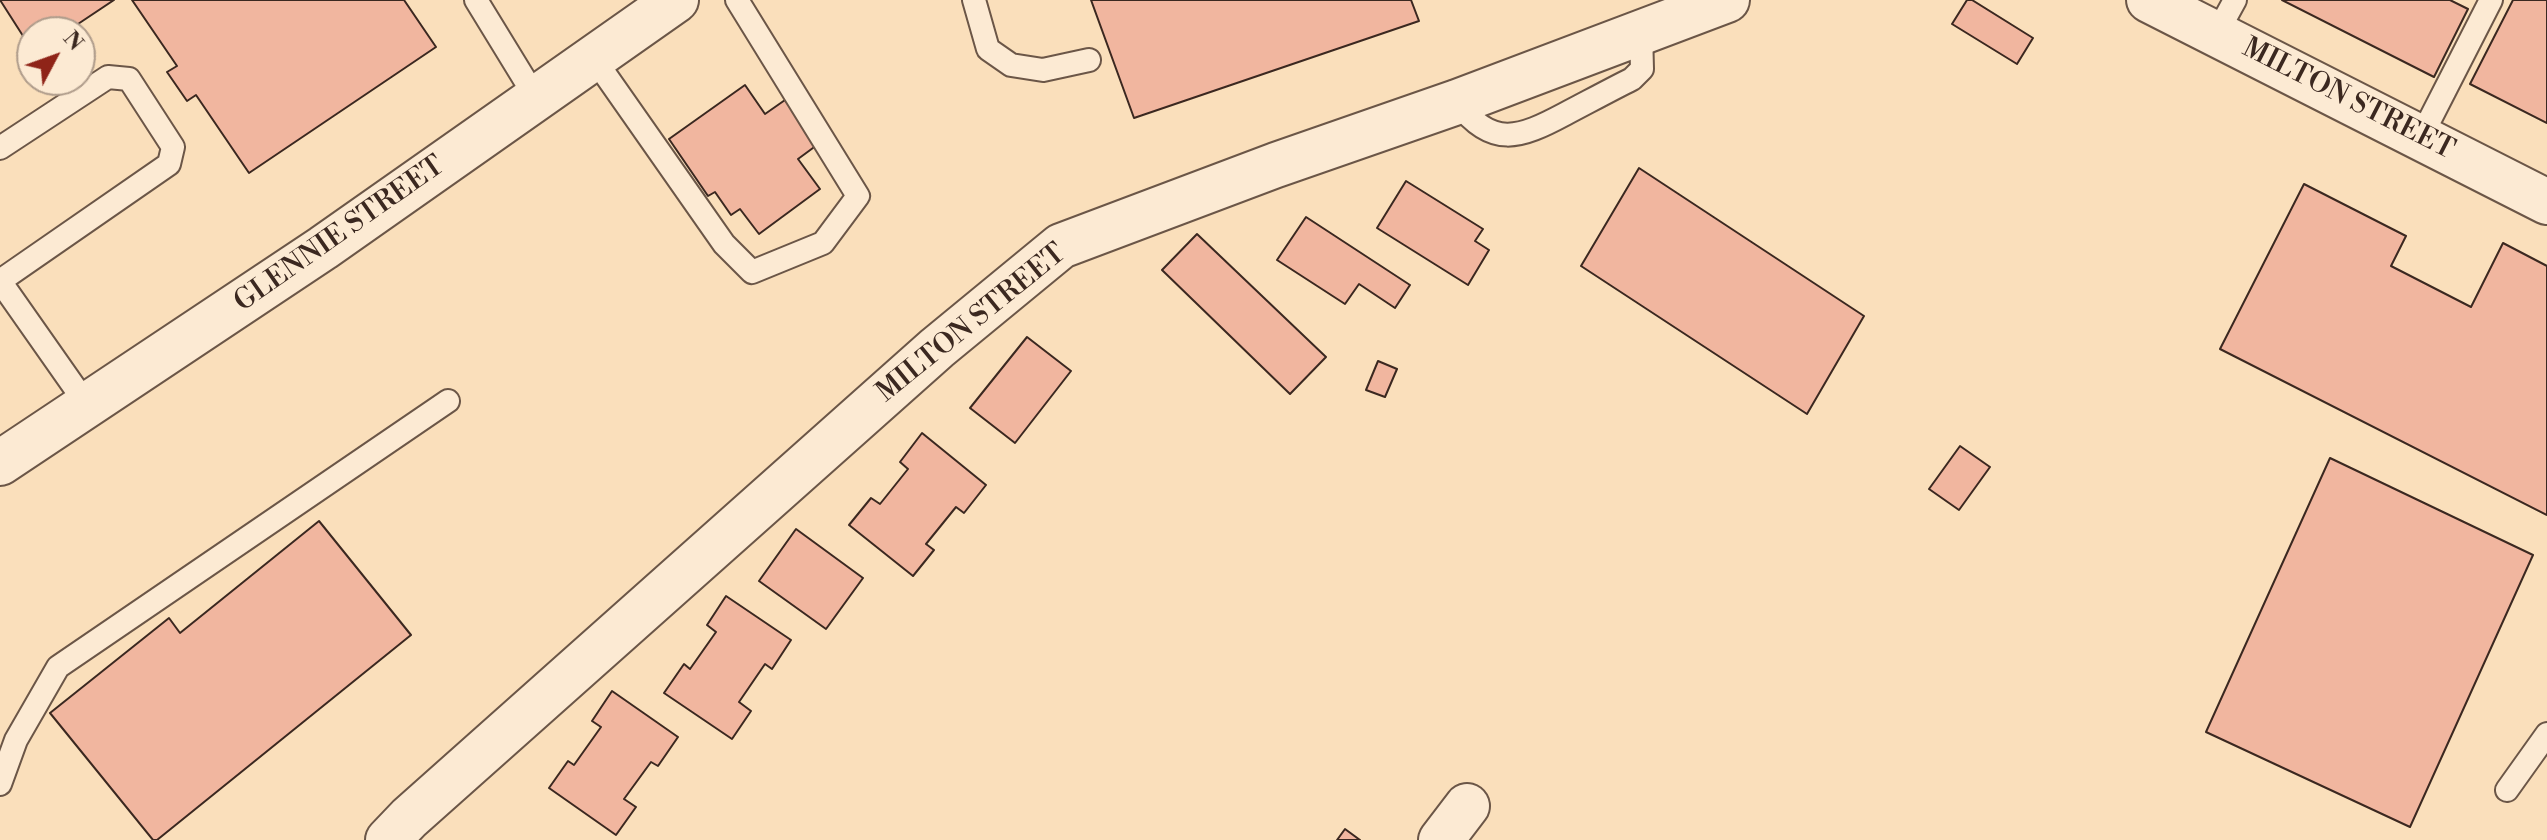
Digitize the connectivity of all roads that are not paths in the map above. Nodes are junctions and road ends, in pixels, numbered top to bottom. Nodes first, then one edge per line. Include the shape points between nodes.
1 (476, 0) edge
2 (676, 0) edge
3 (737, 0) edge
4 (974, 0) edge
5 (1727, 0) edge
6 (2149, 0) edge
7 (2491, 0) edge
8 (2226, 16) edge
9 (593, 57) junction
10 (1089, 60) dead end
11 (536, 98) junction
12 (2421, 137) junction
13 (0, 148) edge
14 (2547, 202) edge
15 (448, 401) dead end
16 (87, 405) junction
17 (0, 463) edge
18 (2547, 734) edge
19 (0, 784) edge
20 (2507, 790) dead end
21 (1467, 806) dead end
22 (388, 840) edge
23 (1441, 840) edge

1 - 11 lane
2 - 9 street, GLENNIE STREET
3 - 9 lane via 858,196 823,243 752,272 724,244
4 - 10 lane via 988,49 1011,65 1043,70
5 - 22 street, MILTON STREET via 1061,246 946,341
6 - 8 street, MILTON STREET
7 - 12 lane
8 - 12 street, MILTON STREET
9 - 11 street, GLENNIE STREET
11 - 16 street, GLENNIE STREET
12 - 14 street, MILTON STREET
13 - 16 lane via 108,77 129,79 173,147 169,164 0,281
15 - 19 lane via 58,667 16,740
16 - 17 street, GLENNIE STREET
18 - 20 lane
21 - 23 street

